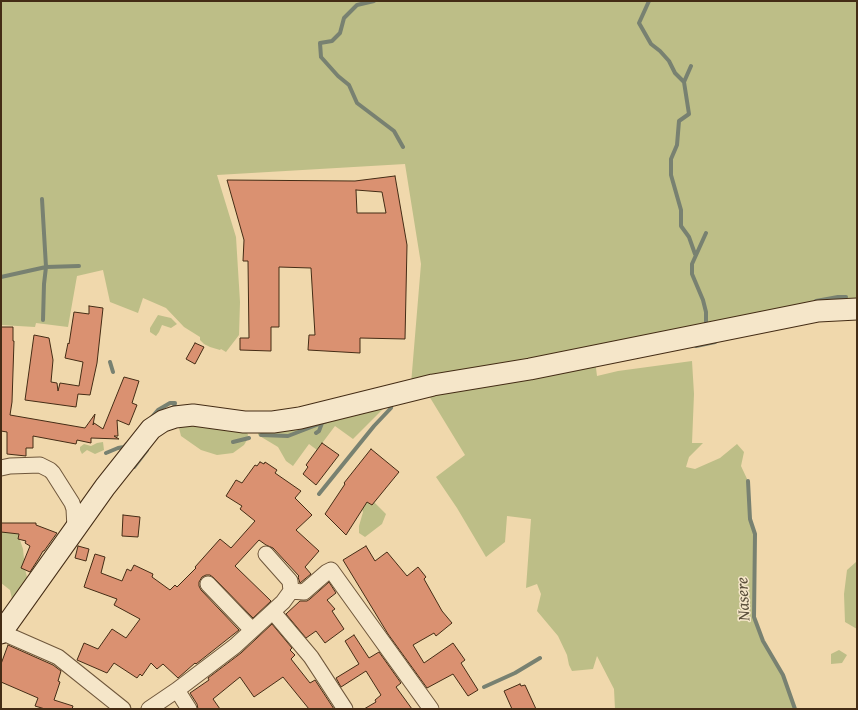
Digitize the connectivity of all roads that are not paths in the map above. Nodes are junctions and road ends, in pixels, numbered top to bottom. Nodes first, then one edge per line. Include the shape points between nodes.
1 (857, 308) edge
2 (1, 468) edge
3 (75, 528) junction
4 (266, 554) dead end
5 (208, 584) dead end
6 (291, 591) junction
7 (273, 612) junction
8 (252, 630) junction
9 (1, 633) edge
10 (177, 690) junction
11 (124, 709) edge
12 (149, 709) edge
13 (189, 709) edge
14 (344, 709) edge
15 (431, 709) edge

1 - 3 street via 818,311 530,370 433,385 300,418 273,422 244,422 193,415 176,417 163,421 151,429
2 - 3 street via 40,465 50,470 72,503
3 - 9 street
4 - 6 street via 290,581
5 - 8 street
6 - 7 street
6 - 15 street via 304,592 331,570
7 - 8 street
7 - 14 street via 311,657
8 - 10 street
9 - 11 street via 58,657
10 - 12 street
10 - 13 street

